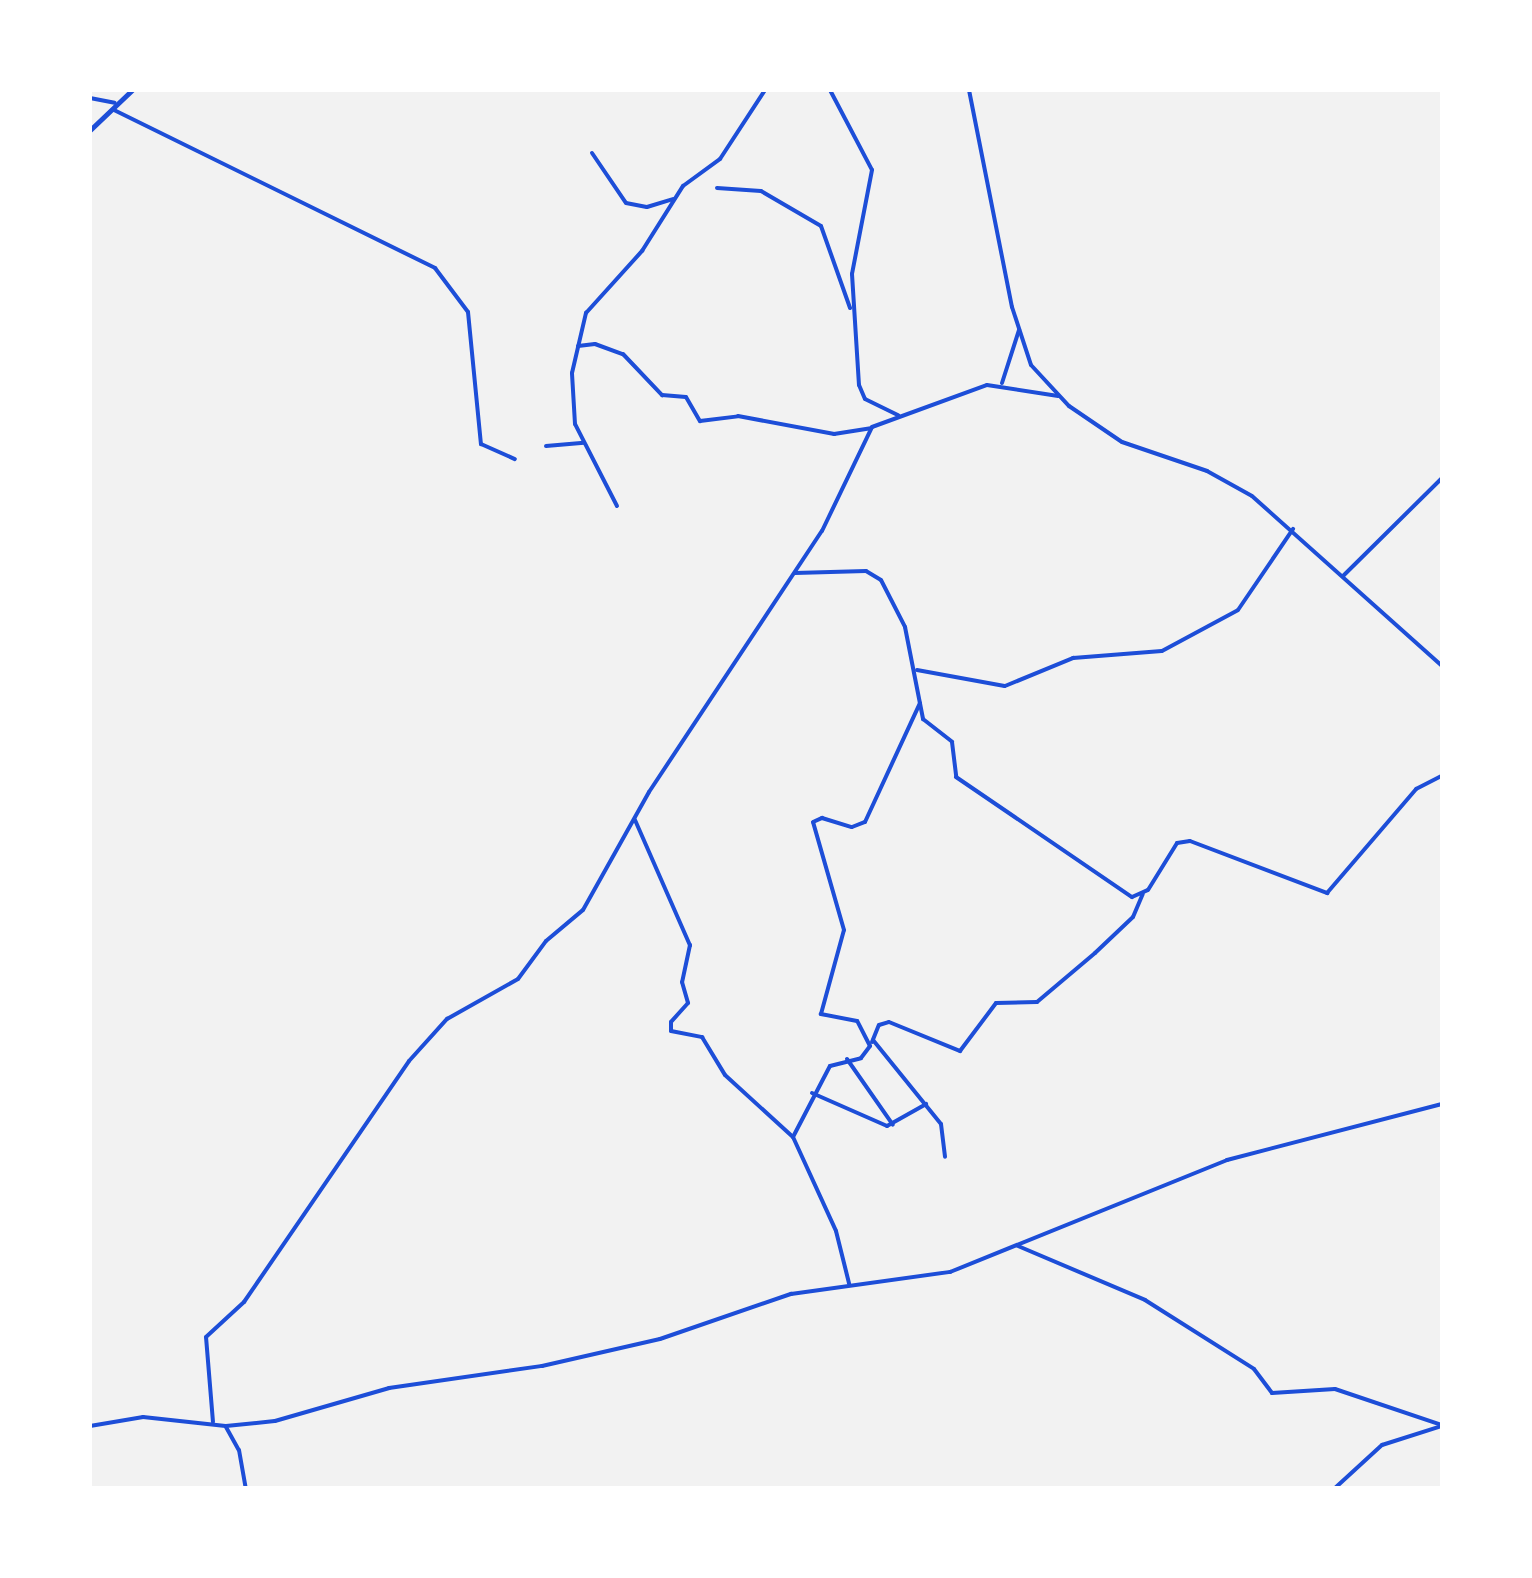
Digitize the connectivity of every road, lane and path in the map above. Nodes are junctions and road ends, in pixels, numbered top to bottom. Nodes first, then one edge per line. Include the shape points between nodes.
1 (132, 90) edge
2 (765, 90) edge
3 (830, 90) edge
4 (969, 90) edge
5 (90, 98) edge
6 (120, 104) junction
7 (114, 110) junction
8 (90, 130) edge
9 (592, 153) dead end
10 (717, 188) dead end
11 (673, 199) junction
12 (852, 312) junction
13 (1019, 330) junction
14 (578, 346) junction
15 (1002, 383) junction
16 (1058, 396) junction
17 (902, 416) junction
18 (872, 427) junction
19 (584, 444) junction
20 (546, 446) dead end
21 (515, 459) dead end
22 (1442, 478) edge
23 (617, 506) dead end
24 (1293, 529) junction
25 (794, 572) junction
26 (1343, 576) junction
27 (1442, 666) edge
28 (916, 670) junction
29 (920, 703) junction
30 (1442, 776) edge
31 (635, 820) junction
32 (1143, 894) junction
33 (871, 1043) junction
34 (847, 1060) junction
35 (812, 1093) junction
36 (926, 1104) junction
37 (1442, 1104) edge
38 (894, 1126) junction
39 (793, 1137) junction
40 (945, 1157) dead end
41 (1018, 1246) junction
42 (849, 1283) junction
43 (213, 1422) junction
44 (1442, 1425) edge
45 (90, 1426) edge
46 (226, 1426) junction
47 (246, 1488) edge
48 (1334, 1488) edge

1 - 6 highway
2 - 11 street via 720,159
3 - 12 street via 839,116 860,138 872,175
4 - 13 street
5 - 6 street
6 - 7 highway
7 - 8 highway
7 - 21 street via 435,268 468,312 480,442
9 - 11 street via 626,203
10 - 12 street via 762,191 821,226
11 - 14 street via 628,270 588,309
12 - 17 street via 861,393 882,411
13 - 15 street
13 - 16 street via 1031,365
14 - 18 street via 596,344 623,354 662,395 690,400 700,421 738,416 834,434
14 - 19 street via 572,385 576,432
15 - 16 street
15 - 17 street
16 - 24 street via 1122,442 1236,485
17 - 18 street
18 - 25 street via 828,520
19 - 20 street
19 - 23 street via 600,462
22 - 26 street
24 - 26 street
24 - 28 street via 1238,610 1162,651 1073,658 1008,686
25 - 28 street via 874,573 905,627
25 - 31 street
26 - 27 street
28 - 29 street
29 - 32 street via 929,730 952,742 954,773 961,781 1037,828 1108,885 1132,897
29 - 33 street via 865,822 812,822 844,930 821,1014 857,1022
30 - 32 street via 1416,789 1327,893 1190,841 1171,849
31 - 39 street via 690,945 682,982 688,1002 671,1022 672,1031 702,1037 725,1075
31 - 43 street via 576,918 546,941 518,979 448,1019 399,1072 251,1292 206,1337
32 - 33 street via 1133,917 1095,953 1037,1002 996,1003 960,1051 890,1022 877,1026
33 - 34 street via 864,1056
33 - 36 street
34 - 35 street via 830,1066
34 - 38 street
35 - 38 street
35 - 39 street
36 - 38 street
36 - 40 street via 944,1132
37 - 41 street via 1227,1160
39 - 42 street via 836,1232
41 - 42 street via 950,1272
41 - 44 street via 1145,1300 1254,1369 1272,1394 1335,1389
42 - 46 street via 791,1294 611,1351 427,1380 275,1421
43 - 45 street via 144,1418
43 - 46 street
44 - 48 street via 1382,1445
46 - 47 street via 239,1450

